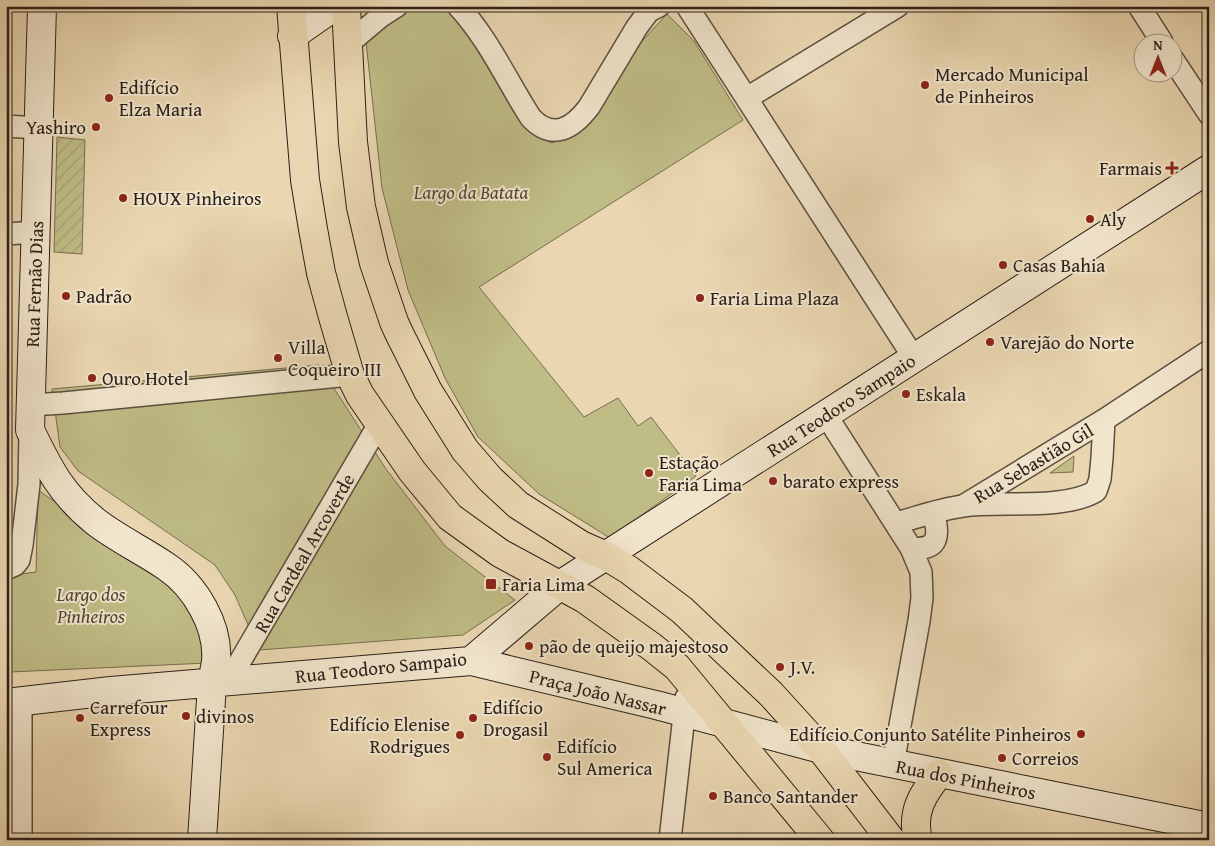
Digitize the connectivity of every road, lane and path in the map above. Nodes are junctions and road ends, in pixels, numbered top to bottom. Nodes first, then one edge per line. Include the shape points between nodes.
1 (42, 6) edge
2 (291, 6) edge
3 (335, 6) edge
4 (346, 6) edge
5 (397, 6) edge
6 (458, 6) edge
7 (659, 6) edge
8 (686, 6) edge
9 (898, 6) edge
10 (1139, 6) edge
11 (1156, 32) edge
12 (292, 36) junction
13 (348, 44) junction
14 (1182, 73) edge
15 (747, 98) junction
16 (1209, 114) edge
17 (6, 126) edge
18 (38, 128) junction
19 (1209, 170) edge
20 (36, 232) junction
21 (6, 234) edge
22 (1209, 351) edge
23 (914, 358) junction
24 (350, 375) junction
25 (826, 415) junction
26 (30, 417) junction
27 (1104, 420) junction
28 (379, 424) junction
29 (963, 506) junction
30 (933, 513) junction
31 (896, 523) junction
32 (911, 548) junction
33 (606, 556) junction
34 (13, 565) edge
35 (560, 586) junction
36 (471, 661) junction
37 (689, 681) junction
38 (220, 683) junction
39 (14, 702) edge
40 (684, 713) junction
41 (724, 724) junction
42 (821, 749) junction
43 (893, 764) junction
44 (939, 774) junction
45 (1209, 827) edge
46 (21, 840) edge
47 (202, 840) edge
48 (670, 840) edge
49 (820, 840) edge
50 (891, 840) edge
51 (918, 840) edge

1 - 18 main road, Rua Fernão Dias
2 - 12 highway
3 - 12 main road
4 - 13 highway
5 - 13 street
6 - 7 street via 470,19 531,118 548,130 570,127 580,119 637,27 649,11
8 - 15 street
9 - 15 street
10 - 11 street
12 - 24 highway via 305,180 313,229 321,272
13 - 33 highway via 353,142 361,207 374,263 394,322 428,391 465,450 518,505 581,545
14 - 16 street
15 - 23 street
17 - 18 street
18 - 20 main road, Rua Fernão Dias
19 - 23 main road, Rua Teodoro Sampaio
20 - 21 street
20 - 26 main road, Rua Fernão Dias
22 - 27 street, Rua Sebastião Gil
23 - 25 main road, Rua Teodoro Sampaio
24 - 26 street via 73,402
24 - 28 highway
25 - 31 street
25 - 33 main road, Rua Teodoro Sampaio
26 - 34 street, Rua Fernão Dias via 29,484
26 - 38 main road via 46,463 75,503 97,522 168,568 188,586 207,613
27 - 29 street, Rua Sebastião Gil
27 - 29 street, Rua Sebastião Gil via 1100,479 1096,491 1085,498
28 - 35 highway via 450,517 500,553
28 - 38 street, Rua Cardeal Arcoverde
29 - 30 street, Rua Sebastião Gil
30 - 31 street, Rua Sebastião Gil
30 - 32 street via 938,528 933,544
31 - 32 street
32 - 43 street via 921,572 922,598
33 - 35 main road, Rua Teodoro Sampaio
33 - 42 highway via 682,610 771,694
35 - 36 main road, Rua Teodoro Sampaio
35 - 37 highway via 585,599 645,642 677,667
36 - 38 main road, Rua Teodoro Sampaio
36 - 40 main road, Praça João Nassar
37 - 40 street
37 - 41 highway
38 - 39 main road, Rua Teodoro Sampaio
38 - 47 main road, Rua Cardeal Arcoverde
39 - 46 street
40 - 41 main road, Praça João Nassar
40 - 48 street
41 - 42 main road, Rua dos Pinheiros
41 - 49 highway
42 - 43 main road, Rua dos Pinheiros
42 - 50 highway
43 - 44 main road, Rua dos Pinheiros
44 - 45 main road, Rua dos Pinheiros
44 - 51 highway via 920,803 916,820

